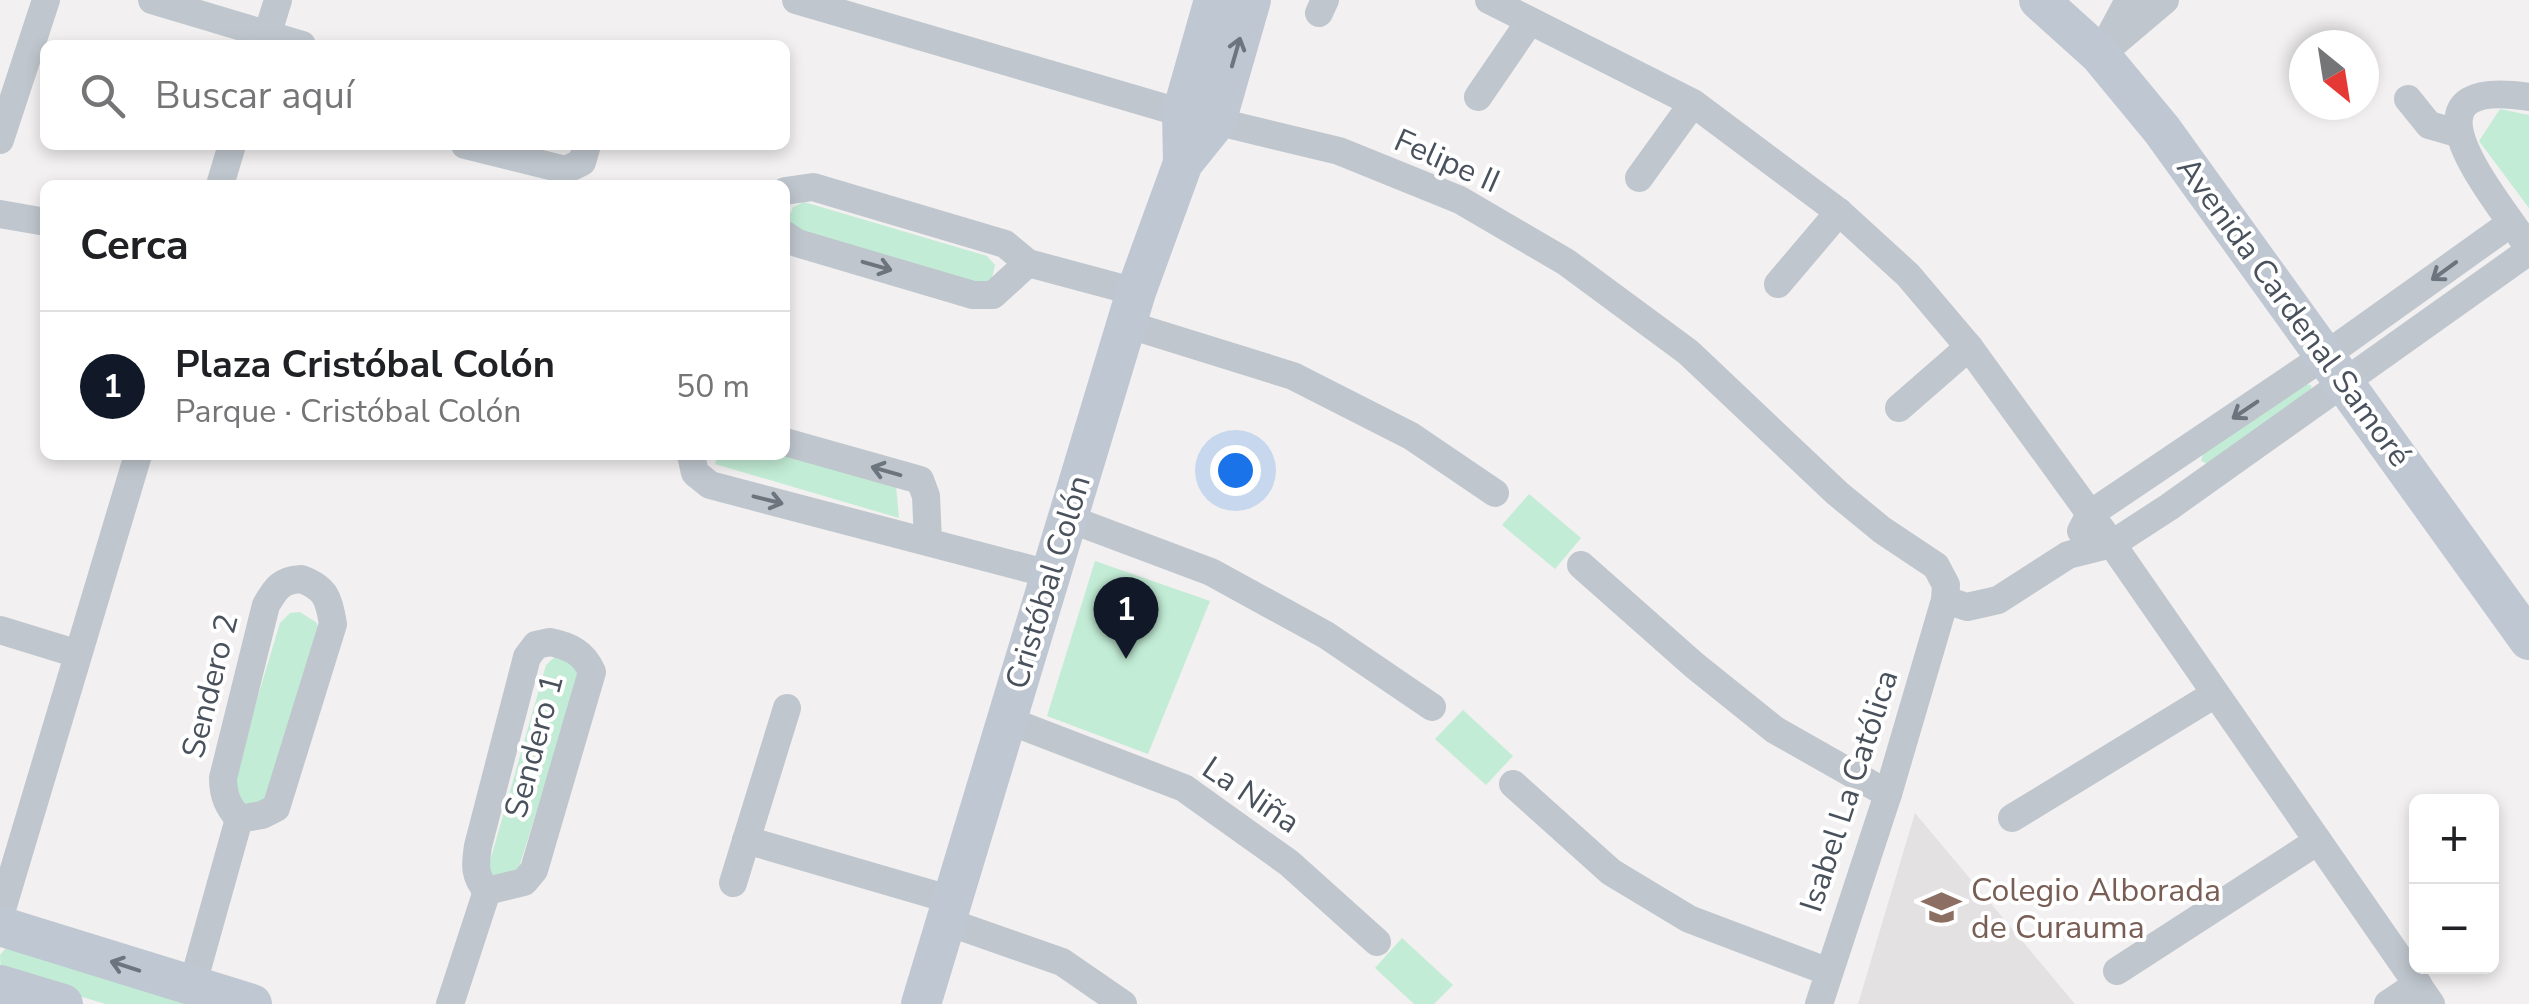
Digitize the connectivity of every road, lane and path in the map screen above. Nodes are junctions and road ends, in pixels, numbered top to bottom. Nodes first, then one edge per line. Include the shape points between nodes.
1 (46, 0) edge
2 (152, 0) edge
3 (278, 0) edge
4 (796, 0) edge
5 (1214, 0) edge
6 (1251, 0) edge
7 (1489, 0) edge
8 (2040, 0) edge
9 (2129, 0) edge
10 (2165, 0) edge
11 (1530, 21) junction
12 (265, 39) edge
13 (2100, 55) junction
14 (1478, 97) dead end
15 (2529, 97) edge
16 (2408, 99) dead end
17 (1693, 103) junction
18 (1198, 117) junction
19 (2457, 133) junction
20 (0, 140) edge
21 (230, 150) edge
22 (485, 150) edge
23 (585, 150) edge
24 (1639, 178) dead end
25 (222, 180) edge
26 (790, 189) edge
27 (1838, 212) junction
28 (0, 214) edge
29 (40, 221) dead end
30 (2511, 222) junction
31 (790, 238) edge
32 (2529, 250) edge
33 (1028, 263) junction
34 (1778, 284) dead end
35 (1131, 308) junction
36 (1969, 347) junction
37 (2335, 368) junction
38 (1899, 408) dead end
39 (790, 443) edge
40 (136, 460) edge
41 (692, 460) edge
42 (1494, 493) dead end
43 (2090, 514) junction
44 (1067, 518) junction
45 (928, 541) junction
46 (2112, 544) junction
47 (2068, 555) junction
48 (1580, 565) dead end
49 (1049, 574) junction
50 (1945, 600) junction
51 (0, 630) edge
52 (2529, 640) edge
53 (78, 654) junction
54 (2215, 694) junction
55 (1432, 706) dead end
56 (787, 708) dead end
57 (1007, 720) junction
58 (1513, 784) dead end
59 (1888, 794) junction
60 (2012, 818) dead end
61 (239, 819) junction
62 (746, 840) junction
63 (2318, 842) junction
64 (733, 883) dead end
65 (487, 891) junction
66 (948, 910) junction
67 (0, 916) edge
68 (0, 926) edge
69 (1377, 942) dead end
70 (2118, 971) dead end
71 (1828, 972) junction
72 (0, 985) edge
73 (192, 987) junction
74 (2424, 994) edge
75 (64, 1004) edge
76 (252, 1004) edge
77 (450, 1004) edge
78 (921, 1004) edge
79 (1123, 1004) edge
80 (1820, 1004) edge
81 (2388, 1004) edge

1 - 20 street
2 - 12 street
3 - 12 street
4 - 18 street, Felipe II
5 - 18 street, Cristóbal Colón
18 -> 6 street, Cristóbal Colón
7 - 11 street
8 - 13 street, Avenida Cardenal Samoré
9 - 13 street
10 - 13 street
11 - 14 street
11 - 17 street
13 - 37 street, Avenida Cardenal Samoré
15 - 19 street via 2484,94 2466,101 2456,116
16 - 19 street via 2430,125
17 - 24 street
17 - 27 street
18 - 35 street, Cristóbal Colón
18 - 50 street, Felipe II via 1356,158 1460,200 1566,262 1688,352 1837,492 1936,566
19 - 30 street
21 - 25 street
22 - 23 street via 566,170 582,162
26 - 33 street via 813,187 1005,244
27 - 34 street
27 - 36 street via 1908,276
28 - 29 street
30 - 32 street
30 -> 37 street
31 -> 33 street via 973,295 994,295
32 - 37 street
33 - 35 street
35 - 42 street via 1293,376 1410,436
35 - 44 street, Cristóbal Colón
36 - 38 street
36 - 43 street
37 -> 43 street
37 - 46 street via 2169,507
37 - 52 street, Avenida Cardenal Samoré
45 -> 39 street via 920,480
40 - 53 street
41 -> 45 street via 695,473 710,485
43 - 46 street
43 - 47 street
44 - 49 street, Cristóbal Colón
44 - 55 street via 1212,572 1326,635
45 - 49 street
46 - 47 street
46 - 54 street
47 - 50 street via 1998,600 1967,606
48 - 59 street via 1775,730
49 - 57 street, Cristóbal Colón
50 - 59 street, Isabel La Católica
51 - 53 street
53 - 67 street
54 - 60 street
54 - 63 street
56 - 62 street
57 - 66 street, Cristóbal Colón
57 - 69 street, La Niña via 1184,788 1289,863
58 - 71 street via 1612,872 1689,919
59 - 71 street, Isabel La Católica
61 - 61 street, Sendero 2 via 276,808 333,624 329,598 301,579 286,580 266,605 222,778 228,807
61 - 73 street
62 - 64 street
62 - 66 street
63 - 70 street
63 - 74 street
65 - 65 street, Sendero 1 via 524,882 544,842 592,672 570,646 550,642 527,657 478,846 475,865
65 - 77 street, Sendero 1
66 - 78 street, Cristóbal Colón
66 - 79 street via 1062,962
73 -> 68 street
71 - 80 street, Isabel La Católica
72 - 75 street
73 - 76 street
74 - 81 street

